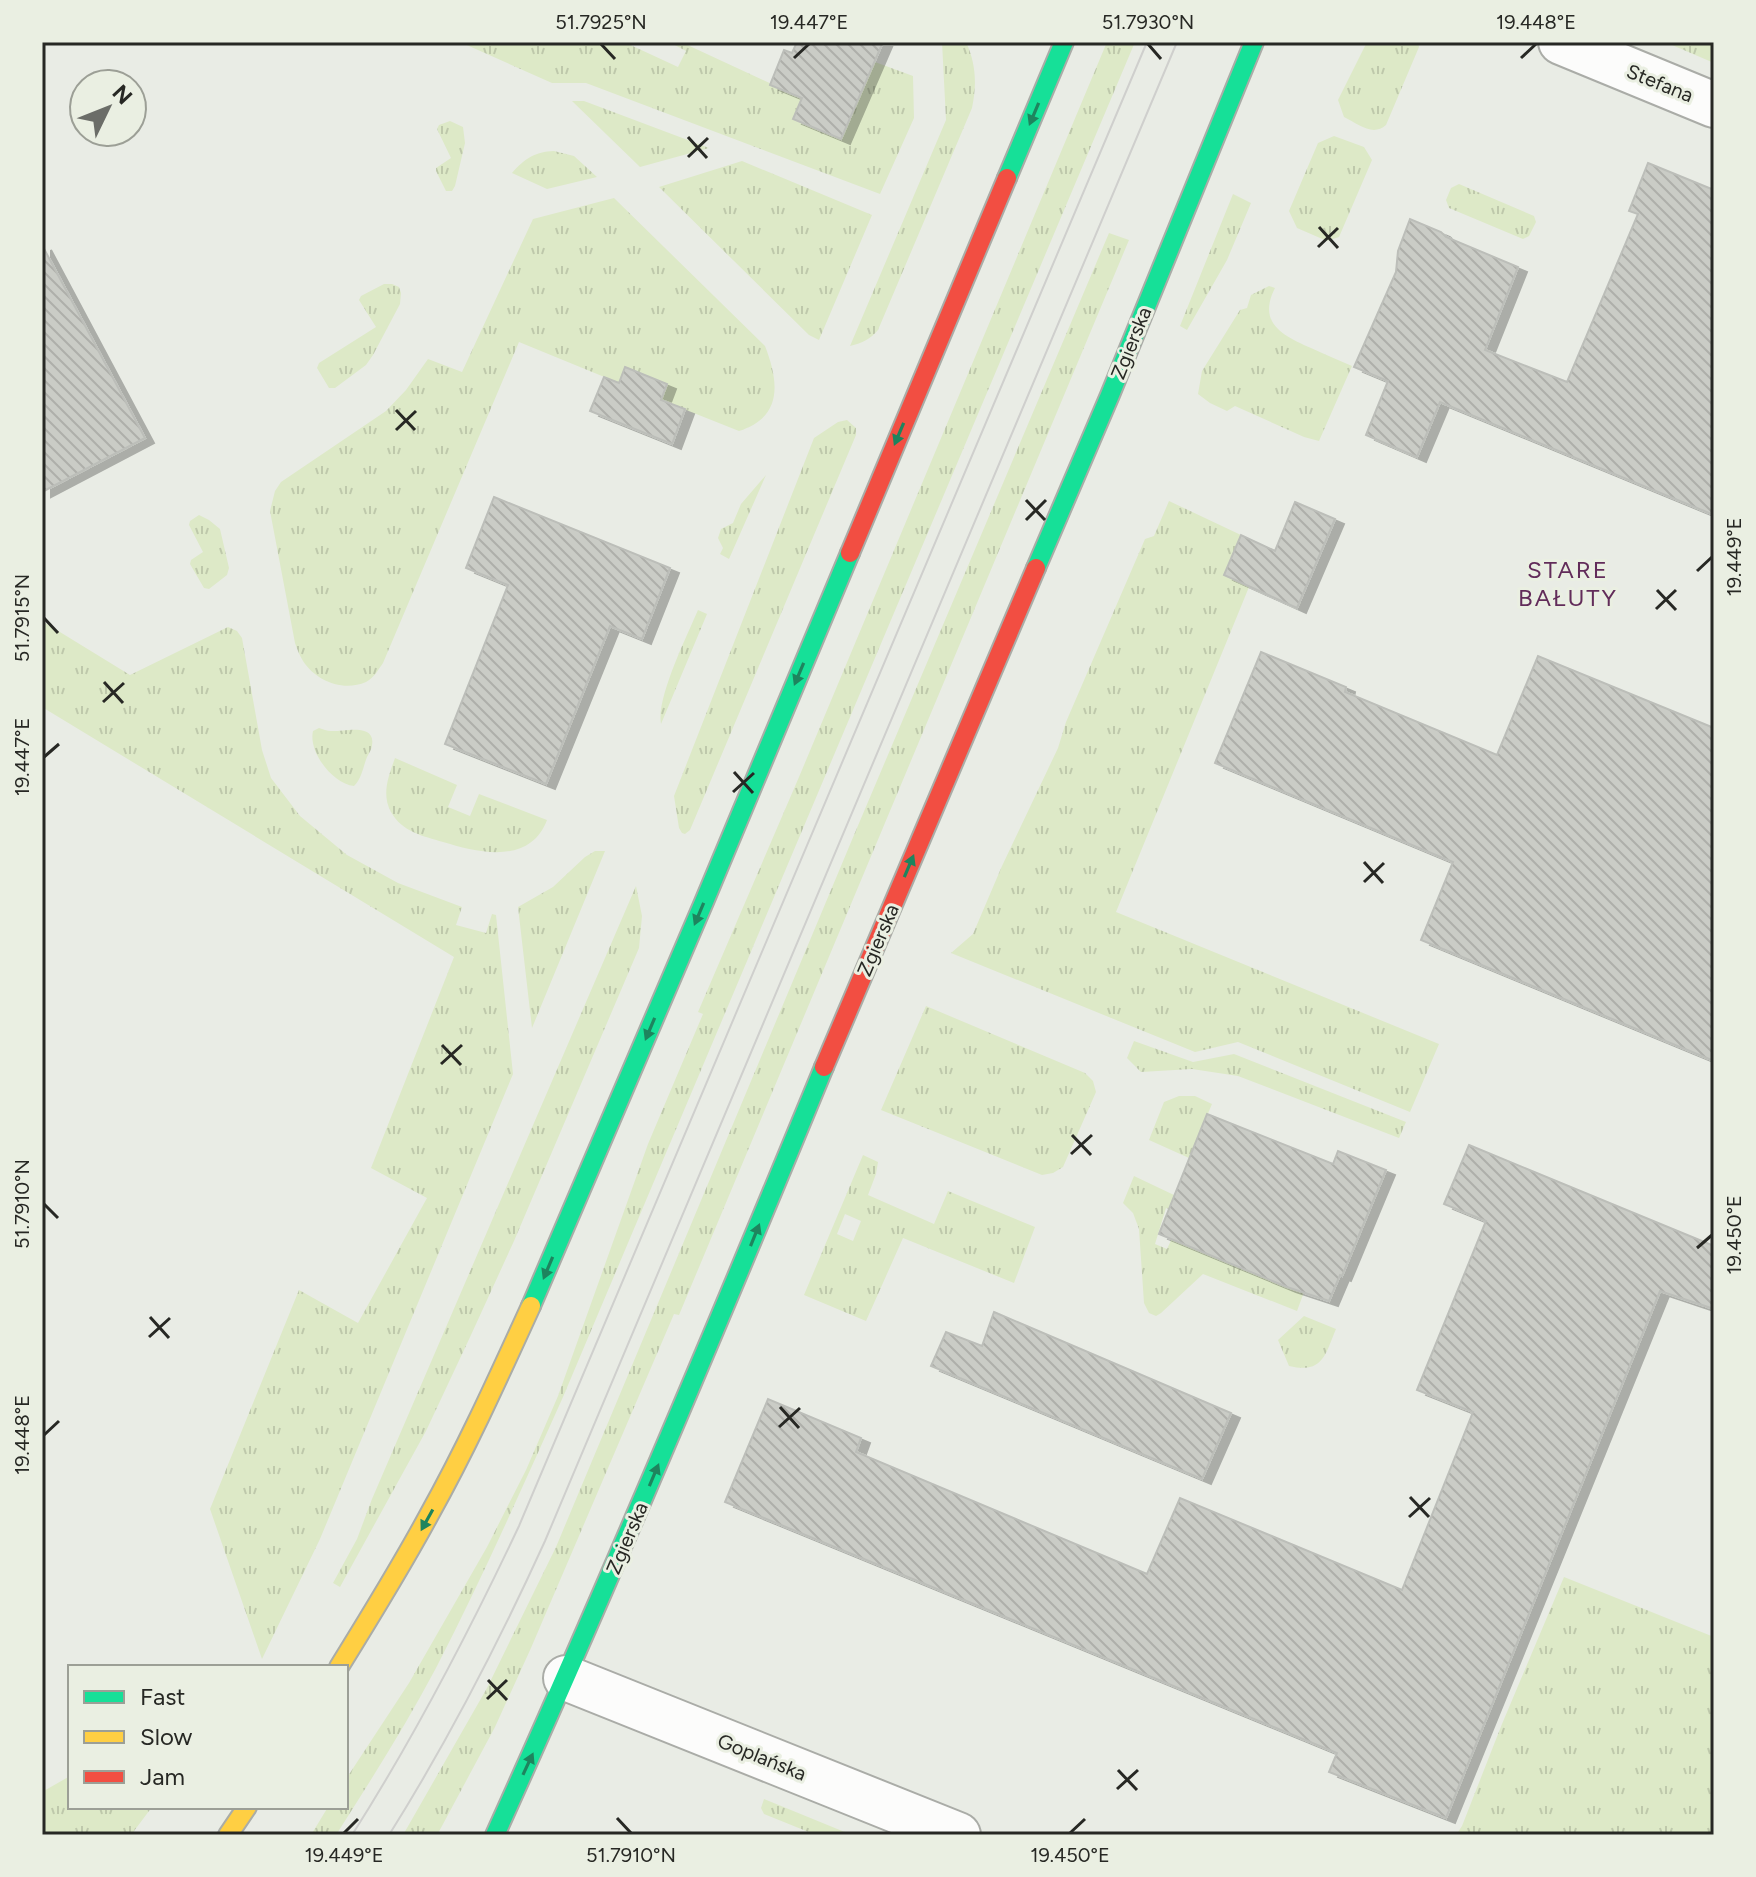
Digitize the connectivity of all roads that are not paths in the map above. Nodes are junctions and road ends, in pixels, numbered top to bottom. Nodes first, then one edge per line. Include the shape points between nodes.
1 (1064, 42) edge
2 (1254, 42) edge
3 (1561, 42) edge
4 (1714, 105) edge
5 (340, 1665) edge
6 (566, 1678) junction
7 (246, 1809) edge
8 (228, 1835) edge
9 (495, 1835) edge
10 (958, 1835) edge

1 -> 5 main road via 512,1353 429,1515
6 -> 2 main road, Zgierska via 1110,395
3 - 4 street, Stefana
9 -> 6 main road, Zgierska
6 - 10 street, Goplańska
7 - 8 main road

